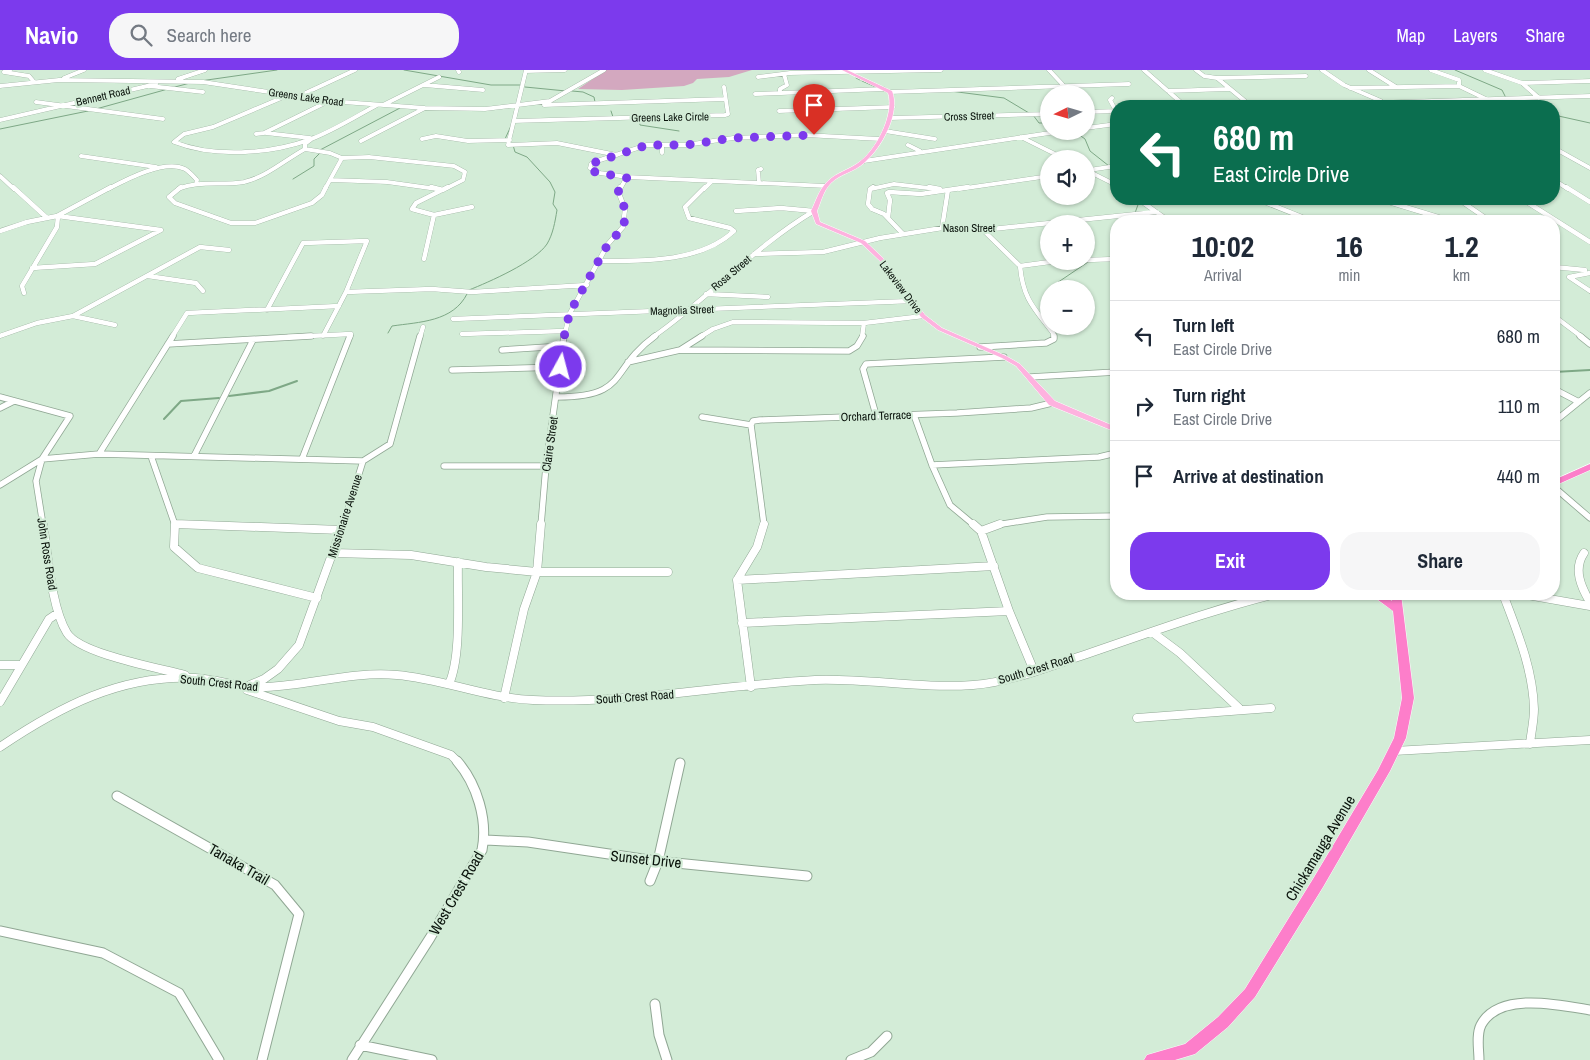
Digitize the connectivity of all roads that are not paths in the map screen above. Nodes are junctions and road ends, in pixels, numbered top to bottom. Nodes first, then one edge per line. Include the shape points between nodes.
1 (10, 70) edge
2 (84, 70) edge
3 (205, 70) edge
4 (355, 70) edge
5 (526, 70) edge
6 (565, 70) edge
7 (604, 70) edge
8 (941, 70) edge
9 (1049, 70) edge
10 (1144, 70) edge
11 (1196, 70) edge
12 (1273, 70) edge
13 (1322, 70) edge
14 (1369, 70) edge
15 (1431, 70) edge
16 (1485, 70) edge
17 (846, 71) edge
18 (835, 72) junction
19 (784, 74) junction
20 (1281, 75) junction
21 (1306, 76) dead end
22 (439, 77) dead end
23 (758, 77) dead end
24 (843, 78) dead end
25 (1217, 78) junction
26 (58, 80) junction
27 (168, 81) junction
28 (1590, 81) edge
29 (34, 82) junction
30 (1522, 83) junction
31 (1129, 84) dead end
32 (423, 85) junction
33 (1063, 85) edge
34 (1095, 85) edge
35 (0, 86) edge
36 (147, 86) junction
37 (1460, 86) junction
38 (724, 87) dead end
39 (1040, 87) edge
40 (1397, 87) junction
41 (1350, 88) junction
42 (884, 89) junction
43 (1229, 89) junction
44 (483, 90) dead end
45 (1168, 91) junction
46 (203, 92) dead end
47 (890, 92) junction
48 (780, 93) junction
49 (755, 94) dead end
50 (288, 96) junction
51 (1590, 96) edge
52 (296, 97) junction
53 (1539, 98) junction
54 (725, 99) junction
55 (1178, 100) edge
56 (1243, 100) edge
57 (1377, 100) edge
58 (1472, 100) edge
59 (1488, 100) junction
60 (329, 101) junction
61 (36, 102) dead end
62 (377, 105) junction
63 (59, 106) junction
64 (383, 106) junction
65 (524, 106) junction
66 (518, 107) junction
67 (893, 107) junction
68 (425, 108) junction
69 (779, 111) dead end
70 (1110, 111) edge
71 (1095, 112) edge
72 (1040, 114) edge
73 (890, 118) junction
74 (163, 119) dead end
75 (0, 120) edge
76 (514, 121) junction
77 (1110, 125) edge
78 (1095, 127) edge
79 (784, 128) dead end
80 (849, 128) dead end
81 (885, 132) junction
82 (264, 133) junction
83 (256, 134) dead end
84 (1040, 134) edge
85 (784, 135) junction
86 (851, 137) junction
87 (1021, 137) junction
88 (313, 138) junction
89 (880, 138) junction
90 (422, 139) dead end
91 (935, 139) dead end
92 (361, 141) dead end
93 (509, 142) junction
94 (662, 145) junction
95 (908, 145) dead end
96 (305, 149) junction
97 (1047, 150) edge
98 (1560, 151) edge
99 (920, 152) junction
100 (662, 153) dead end
101 (81, 156) dead end
102 (619, 156) junction
103 (342, 158) junction
104 (864, 161) junction
105 (1110, 167) edge
106 (159, 168) junction
107 (1590, 168) edge
108 (761, 169) dead end
109 (1095, 169) edge
110 (1095, 174) edge
111 (0, 176) edge
112 (1040, 177) edge
113 (627, 178) junction
114 (330, 180) junction
115 (712, 181) junction
116 (1110, 182) edge
117 (759, 183) junction
118 (196, 184) junction
119 (1560, 184) edge
120 (826, 186) junction
121 (443, 190) junction
122 (948, 190) junction
123 (1590, 202) edge
124 (1146, 205) edge
125 (1274, 205) edge
126 (1399, 205) edge
127 (1467, 205) edge
128 (1531, 205) edge
129 (472, 208) dead end
130 (736, 211) dead end
131 (814, 211) junction
132 (1156, 212) junction
133 (434, 215) junction
134 (1127, 215) edge
135 (1160, 215) edge
136 (1299, 215) edge
137 (1431, 215) edge
138 (1481, 215) edge
139 (1547, 215) edge
140 (58, 216) junction
141 (46, 217) junction
142 (1110, 217) edge
143 (888, 218) junction
144 (1560, 223) edge
145 (942, 228) junction
146 (0, 230) edge
147 (984, 230) junction
148 (903, 234) junction
149 (863, 242) junction
150 (1590, 242) edge
151 (228, 250) dead end
152 (754, 254) junction
153 (1110, 259) edge
154 (424, 260) dead end
155 (1095, 260) edge
156 (598, 261) junction
157 (1040, 263) edge
158 (1020, 266) junction
159 (32, 268) junction
160 (1560, 268) edge
161 (1590, 272) edge
162 (148, 276) junction
163 (587, 285) junction
164 (203, 291) dead end
165 (1590, 291) edge
166 (346, 292) junction
167 (24, 293) dead end
168 (706, 294) junction
169 (768, 297) dead end
170 (911, 301) junction
171 (339, 306) junction
172 (267, 310) junction
173 (690, 310) junction
174 (570, 312) junction
175 (73, 316) junction
176 (923, 316) junction
177 (453, 319) dead end
178 (1560, 321) edge
179 (864, 323) junction
180 (115, 325) dead end
181 (422, 327) dead end
182 (565, 331) junction
183 (462, 334) dead end
184 (0, 336) edge
185 (323, 336) junction
186 (253, 340) junction
187 (168, 344) junction
188 (1590, 344) edge
189 (563, 346) junction
190 (980, 346) junction
191 (502, 350) dead end
192 (680, 350) junction
193 (1004, 357) junction
194 (628, 362) junction
195 (561, 367) junction
196 (452, 370) dead end
197 (1110, 372) edge
198 (1030, 377) junction
199 (1560, 392) edge
200 (1590, 393) edge
201 (0, 396) edge
202 (557, 397) junction
203 (14, 401) junction
204 (1580, 402) junction
205 (1052, 403) junction
206 (0, 408) edge
207 (914, 414) junction
208 (876, 415) junction
209 (702, 417) dead end
210 (1560, 417) edge
211 (751, 425) junction
212 (1110, 427) edge
213 (99, 454) junction
214 (1110, 454) edge
215 (151, 456) junction
216 (194, 456) junction
217 (42, 459) junction
218 (302, 459) junction
219 (363, 461) junction
220 (932, 465) junction
221 (444, 466) dead end
222 (546, 466) junction
223 (1590, 467) edge
224 (1560, 480) edge
225 (0, 486) edge
226 (1560, 489) edge
227 (1110, 516) edge
228 (1590, 518) edge
229 (174, 524) junction
230 (342, 530) junction
231 (981, 531) junction
232 (333, 553) junction
233 (1584, 553) dead end
234 (458, 562) junction
235 (994, 566) junction
236 (537, 572) junction
237 (668, 572) dead end
238 (737, 580) junction
239 (317, 598) junction
240 (1252, 600) edge
241 (1384, 600) edge
242 (1396, 600) edge
243 (1505, 600) edge
244 (1560, 600) edge
245 (1590, 604) edge
246 (1397, 609) junction
247 (1010, 611) junction
248 (58, 613) junction
249 (742, 623) junction
250 (1152, 632) junction
251 (0, 665) edge
252 (21, 665) junction
253 (1034, 671) junction
254 (196, 678) junction
255 (450, 684) junction
256 (750, 686) junction
257 (240, 687) junction
258 (504, 698) junction
259 (0, 702) edge
260 (1271, 708) dead end
261 (1241, 710) junction
262 (1137, 718) dead end
263 (1590, 740) edge
264 (1530, 744) junction
265 (0, 746) edge
266 (1394, 752) junction
267 (680, 763) dead end
268 (117, 796) dead end
269 (486, 840) junction
270 (658, 861) junction
271 (807, 876) dead end
272 (650, 881) dead end
273 (0, 931) edge
274 (656, 1004) dead end
275 (1590, 1010) edge
276 (887, 1036) dead end
277 (360, 1046) junction
278 (220, 1060) edge
279 (262, 1060) edge
280 (352, 1060) edge
281 (432, 1060) edge
282 (667, 1060) edge
283 (852, 1060) edge
284 (1152, 1060) edge
285 (1479, 1060) edge

1 - 29 street via 4,72 29,76
2 - 26 street
3 - 27 street, Bennett Road
4 - 52 street
5 - 6 street
5 - 66 street
7 - 65 street, Greens Lake Road via 550,101
8 - 17 street
9 - 33 street
10 - 45 street
11 - 25 street via 1204,76
12 - 20 street
13 - 41 street
14 - 40 street
15 - 37 street via 1459,80
16 - 30 street
17 - 18 street
17 - 42 main road
18 - 19 street
18 - 24 street
19 - 23 street
19 - 48 street via 787,85 780,88
20 - 21 street
20 - 25 street
22 - 32 street
25 - 43 street
26 - 27 street, Greens Lake Road
26 - 29 street, Greens Lake Road
27 - 36 street, Bennett Road
27 - 50 street, Greens Lake Road via 190,81
28 - 30 street
29 - 35 street, Greens Lake Road
30 - 53 street via 1532,88
31 - 34 street
32 - 44 street
32 - 64 street
36 - 46 street
36 - 63 street, Bennett Road
37 - 40 street
37 - 59 street
38 - 54 street
39 - 47 street
40 - 41 street
41 - 57 street
42 - 47 main road
42 - 48 street
43 - 45 street
43 - 56 street
45 - 55 street
47 - 67 main road via 894,98
48 - 49 street
50 - 52 street, Greens Lake Road
50 - 88 street via 213,127 184,134 174,142 183,147 236,153
51 - 53 street
52 - 60 street, Greens Lake Road
53 - 59 street
54 - 65 street, Greens Lake Circle
54 - 76 street, Greens Lake Circle via 728,114 717,116
58 - 59 street
60 - 62 street, Greens Lake Road
60 - 82 street
61 - 63 street
62 - 64 street, Greens Lake Road
62 - 88 street
63 - 74 street
63 - 75 street, Bennett Road
64 - 68 street, Greens Lake Road
65 - 66 street, Greens Lake Road
66 - 68 street, Greens Lake Road
66 - 76 street
67 - 69 street
67 - 73 main road
68 - 92 street
70 - 71 street
72 - 73 street, Cross Street
73 - 81 main road
76 - 93 street
77 - 78 street
79 - 85 street
80 - 86 street
81 - 89 main road
81 - 91 street
82 - 83 street
82 - 88 street
84 - 87 street
85 - 86 street
85 - 94 street
86 - 89 street
87 - 97 street
87 - 99 street
88 - 96 street via 305,144
89 - 104 main road
90 - 93 street via 436,136
93 - 102 street via 557,143
94 - 100 street
94 - 102 street via 647,145
95 - 99 street
96 - 103 street
96 - 118 street via 255,179 235,184
98 - 107 street
99 - 104 street
101 - 106 street
102 - 113 street via 597,161 590,164 590,168 595,172
103 - 114 street
103 - 121 street via 454,166 465,172 463,180
104 - 120 main road via 838,175
105 - 109 street
106 - 118 street via 183,169 191,173 197,180
106 - 140 street via 133,175
108 - 117 street via 758,170
110 - 116 street
111 - 141 street
112 - 122 street
113 - 115 street
113 - 156 street, Claire Street via 618,192 625,209 624,227
114 - 118 street via 322,195 312,203 244,224 226,222 175,203 169,197 176,190
114 - 121 street via 424,185
115 - 117 street
115 - 156 street via 685,207 689,218 730,228 734,231 730,238 708,248 666,258
117 - 120 street
119 - 123 street
120 - 131 main road
121 - 133 street via 416,202 412,209
122 - 143 street via 921,194 889,192
122 - 143 street via 901,184 873,186 868,204
122 - 145 street
124 - 132 street
125 - 136 street
126 - 137 street
127 - 138 street
128 - 139 street
129 - 133 street
130 - 131 street via 781,208
131 - 149 main road, Lakeview Drive via 822,226
131 - 152 street, Rosa Street
132 - 134 street, Nason Street
132 - 135 street
133 - 154 street
140 - 141 street
140 - 159 street via 57,227
140 - 159 street via 161,230 95,264
141 - 146 street
142 - 147 street, Nason Street
143 - 148 street
144 - 150 street
145 - 147 street, Nason Street
145 - 148 street, Nason Street
147 - 158 street
148 - 149 street, Nason Street
149 - 152 street, Nason Street via 823,252
149 - 170 main road, Lakeview Drive via 882,260
151 - 162 street via 200,247
152 - 168 street, Rosa Street
153 - 155 street
156 - 163 street, Claire Street
157 - 158 street
158 - 190 street via 1022,287 1054,338 1046,343
159 - 167 street via 22,286
160 - 161 street
161 - 165 street via 1569,277
162 - 164 street via 196,283
162 - 175 street
163 - 166 street
163 - 174 street, Claire Street
166 - 171 street
166 - 172 street via 367,241 303,243
168 - 169 street
168 - 173 street, Rosa Street
170 - 173 street, Magnolia Street
170 - 176 main road, Lakeview Drive
171 - 172 street
171 - 185 street
172 - 187 street via 187,313
173 - 174 street, Magnolia Street
173 - 194 street, Rosa Street via 641,347
174 - 177 street, Magnolia Street
174 - 182 street, Claire Street
175 - 180 street
175 - 184 street via 37,322
176 - 179 street
176 - 190 main road, Lakeview Drive via 940,329
178 - 188 street
179 - 192 street via 733,322 713,329
179 - 192 street via 860,341 855,349 849,351
181 - 219 street, Missionaire Avenue via 390,444
182 - 183 street
182 - 189 street, Claire Street
185 - 186 street
185 - 218 street via 351,334
186 - 187 street
186 - 216 street
187 - 213 street
189 - 191 street
189 - 195 street, Claire Street
190 - 193 main road, Lakeview Drive
192 - 194 street
193 - 198 main road, Lakeview Drive
193 - 208 street via 866,364 863,369
194 - 202 street, Rosa Street via 613,384 600,393
195 - 196 street
195 - 202 street, Claire Street
197 - 198 street
198 - 205 main road, Lakeview Drive
199 - 204 street
200 - 204 street
201 - 203 street, John Ross Road
202 - 222 street, Claire Street
203 - 206 street
203 - 217 street, John Ross Road via 70,416
204 - 210 street
205 - 207 street, Orchard Terrace via 1022,408
205 - 212 main road, Lakeview Drive
207 - 208 street, Orchard Terrace
207 - 220 street
208 - 211 street, Orchard Terrace via 760,420
209 - 211 street, Orchard Terrace
211 - 238 street via 764,531 760,548
213 - 215 street
213 - 217 street
214 - 220 street
215 - 216 street
215 - 229 street
216 - 218 street
217 - 225 street
217 - 248 street, John Ross Road via 36,481
218 - 219 street
219 - 230 street, Missionaire Avenue
220 - 231 street via 950,505
221 - 222 street
222 - 236 street, Claire Street
223 - 224 highway
226 - 228 street
227 - 231 street via 1023,520
229 - 230 street
229 - 239 street via 174,547 198,568
230 - 232 street, Missionaire Avenue
231 - 235 street
232 - 234 street via 404,554
232 - 239 street, Missionaire Avenue
233 - 245 street via 1579,557 1577,568
234 - 236 street
234 - 255 street via 456,648
235 - 238 street
235 - 247 street
236 - 237 street
236 - 258 street, Claire Street via 524,609
238 - 249 street
239 - 257 street, Missionaire Avenue via 293,654 257,683
240 - 250 street, South Crest Road via 1205,612
241 - 246 highway
242 - 246 highway, Chickamauga Avenue
243 - 264 street via 1530,684 1534,710
244 - 245 street
246 - 266 highway, Chickamauga Avenue via 1408,698 1405,723
247 - 249 street
247 - 253 street
248 - 252 street via 49,619
248 - 254 street, John Ross Road via 67,633 81,645
249 - 256 street
250 - 253 street, South Crest Road
250 - 261 street via 1180,653
251 - 252 street
252 - 259 street
253 - 256 street, South Crest Road via 998,682 974,685 841,679
254 - 257 street, South Crest Road
254 - 265 street, South Crest Road via 146,680 97,692 64,707
255 - 257 street, South Crest Road via 381,674 299,686
255 - 258 street, South Crest Road
256 - 258 street, South Crest Road via 597,700
257 - 269 street, West Crest Road via 339,721 373,727 451,755 467,774 480,810
260 - 261 street
261 - 262 street
263 - 264 street
264 - 266 street
266 - 284 highway, Chickamauga Avenue via 1250,994 1190,1049
267 - 270 street
268 - 279 street, Tanaka Trail via 275,885 299,914
269 - 270 street, Sunset Drive
269 - 277 street, West Crest Road via 430,938
270 - 271 street, Sunset Drive
270 - 272 street
273 - 278 street via 103,953 179,992
274 - 282 street via 659,1035
275 - 285 street via 1523,1003 1501,1007 1488,1015 1480,1027
276 - 283 street via 872,1052
277 - 280 street, West Crest Road
277 - 281 street

